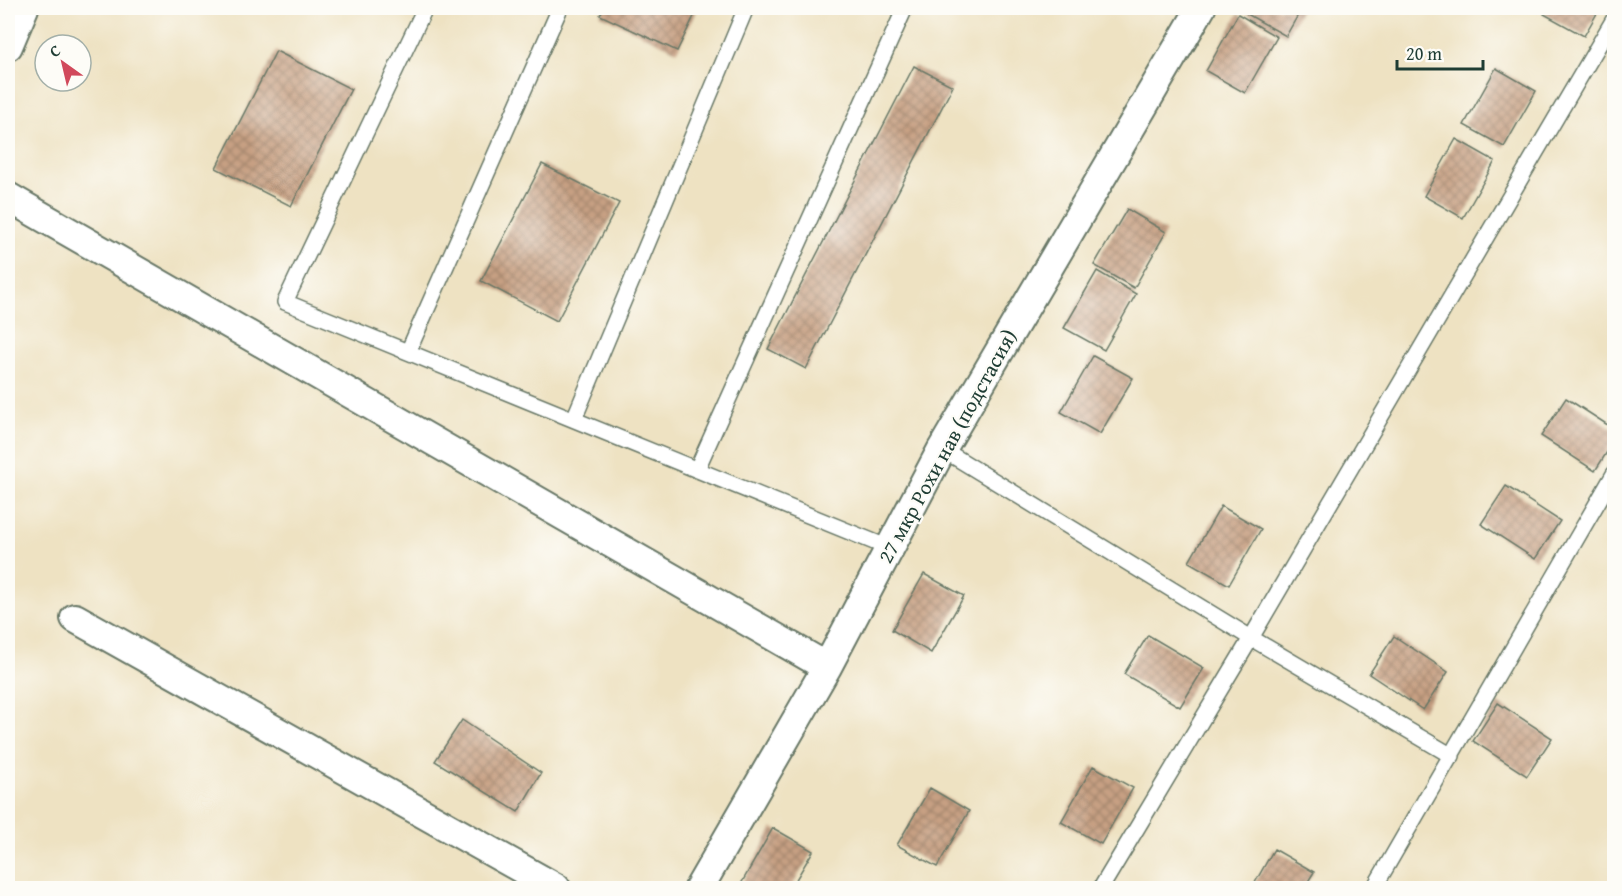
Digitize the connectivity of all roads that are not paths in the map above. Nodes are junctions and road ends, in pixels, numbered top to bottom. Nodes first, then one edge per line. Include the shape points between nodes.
1 (24, 8) edge
2 (425, 8) edge
3 (560, 8) edge
4 (746, 8) edge
5 (905, 8) edge
6 (1201, 8) edge
7 (1614, 18) edge
8 (8, 46) edge
9 (8, 197) edge
10 (408, 352) junction
11 (574, 419) junction
12 (942, 449) junction
13 (697, 470) junction
14 (1614, 474) edge
15 (890, 548) junction
16 (75, 618) dead end
17 (1251, 638) junction
18 (827, 667) junction
19 (1452, 756) junction
20 (556, 888) edge
21 (699, 888) edge
22 (1101, 888) edge
23 (1374, 888) edge

1 - 8 street
2 - 10 lane via 285,302
3 - 10 lane
4 - 11 lane
5 - 13 lane
6 - 12 street, 27 мкр Рохи нав (подстасия)
7 - 17 lane
9 - 18 street
10 - 11 lane
11 - 13 lane
12 - 15 street, 27 мкр Рохи нав (подстасия)
12 - 17 lane
13 - 15 lane
14 - 19 lane
15 - 18 street, 27 мкр Рохи нав (подстасия)
16 - 20 street
17 - 19 lane
17 - 22 lane
18 - 21 street, 27 мкр Рохи нав (подстасия)
19 - 23 lane

